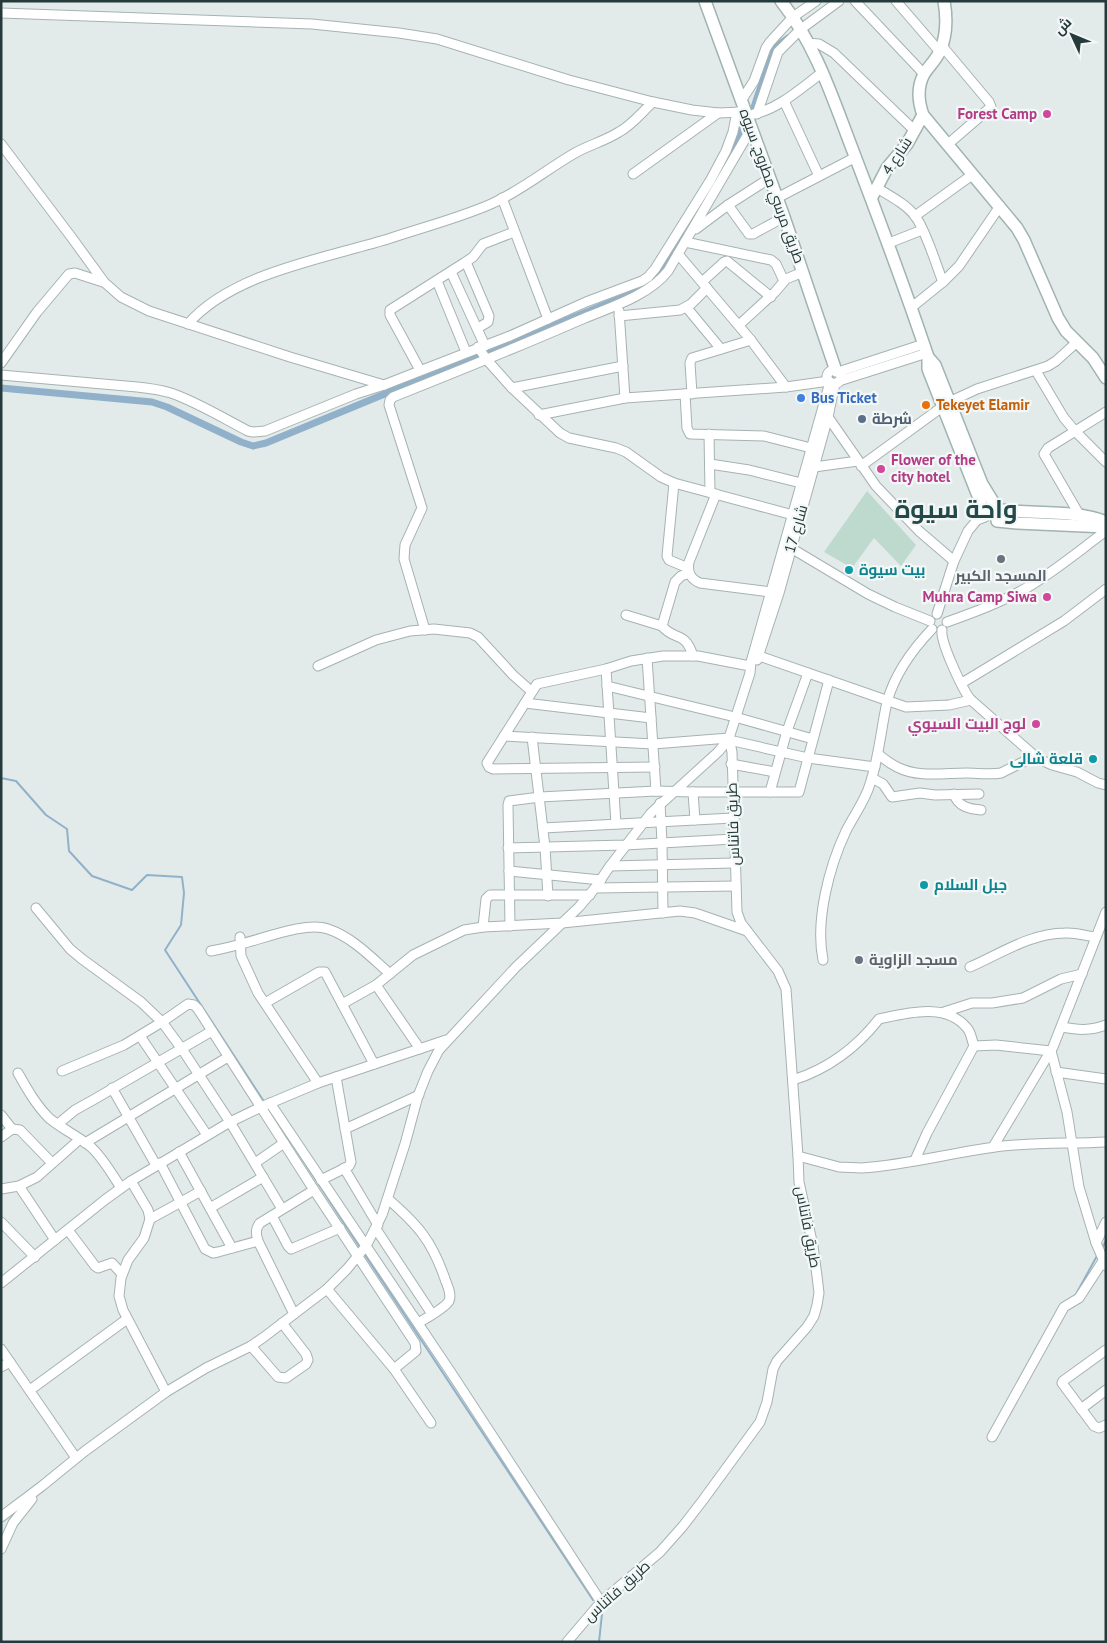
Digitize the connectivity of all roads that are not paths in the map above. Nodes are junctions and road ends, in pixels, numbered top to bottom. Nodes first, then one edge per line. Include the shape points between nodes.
1 (705, 1) edge
2 (782, 1) edge
3 (816, 1) edge
4 (839, 1) edge
5 (856, 1) edge
6 (896, 1) edge
7 (944, 1) edge
8 (1, 14) edge
9 (793, 17) junction
10 (801, 29) junction
11 (808, 43) junction
12 (941, 49) junction
13 (823, 72) junction
14 (924, 74) junction
15 (784, 101) junction
16 (653, 102) junction
17 (745, 111) junction
18 (718, 112) junction
19 (923, 115) junction
20 (752, 129) junction
21 (914, 130) junction
22 (1, 144) edge
23 (947, 145) junction
24 (856, 157) junction
25 (632, 174) dead end
26 (972, 175) junction
27 (820, 176) junction
28 (770, 178) junction
29 (875, 192) junction
30 (502, 198) junction
31 (777, 198) junction
32 (728, 205) junction
33 (1000, 206) junction
34 (915, 216) junction
35 (784, 217) junction
36 (922, 230) junction
37 (514, 232) junction
38 (691, 233) junction
39 (685, 242) junction
40 (889, 243) junction
41 (678, 254) junction
42 (466, 262) junction
43 (451, 272) junction
44 (803, 272) junction
45 (437, 281) junction
46 (784, 281) junction
47 (104, 282) junction
48 (943, 282) junction
49 (705, 285) junction
50 (771, 297) junction
51 (618, 304) junction
52 (912, 307) junction
53 (687, 308) junction
54 (619, 316) junction
55 (548, 319) junction
56 (188, 324) junction
57 (739, 325) junction
58 (478, 328) junction
59 (751, 340) junction
60 (1077, 342) junction
61 (482, 347) junction
62 (721, 349) junction
63 (466, 352) junction
64 (926, 352) junction
65 (487, 360) junction
66 (1, 363) edge
67 (623, 366) junction
68 (420, 370) junction
69 (1104, 370) edge
70 (1036, 371) junction
71 (1, 375) edge
72 (834, 378) junction
73 (384, 385) junction
74 (786, 387) junction
75 (512, 388) junction
76 (689, 394) junction
77 (625, 398) junction
78 (946, 404) junction
79 (1106, 412) edge
80 (539, 415) junction
81 (828, 417) junction
82 (1075, 432) junction
83 (709, 434) junction
84 (811, 448) junction
85 (1106, 462) edge
86 (710, 464) junction
87 (859, 464) junction
88 (814, 467) junction
89 (674, 483) junction
90 (802, 483) junction
91 (713, 493) junction
92 (998, 512) junction
93 (985, 514) junction
94 (793, 515) junction
95 (1080, 516) junction
96 (1106, 522) edge
97 (1106, 527) edge
98 (1106, 531) edge
99 (791, 548) junction
100 (954, 561) junction
101 (688, 570) junction
102 (1106, 589) edge
103 (771, 592) junction
104 (937, 614) junction
105 (626, 615) dead end
106 (947, 622) junction
107 (931, 625) junction
108 (662, 626) junction
109 (424, 630) junction
110 (942, 630) junction
111 (693, 656) junction
112 (759, 656) junction
113 (647, 658) junction
114 (318, 666) dead end
115 (606, 669) junction
116 (750, 669) junction
117 (808, 673) junction
118 (829, 680) junction
119 (962, 683) junction
120 (607, 686) junction
121 (531, 691) junction
122 (649, 696) junction
123 (971, 700) junction
124 (888, 702) junction
125 (525, 703) junction
126 (608, 713) junction
127 (735, 717) junction
128 (651, 718) junction
129 (787, 731) junction
130 (504, 736) junction
131 (532, 737) junction
132 (728, 739) junction
133 (813, 739) junction
134 (610, 742) junction
135 (653, 744) junction
136 (781, 752) junction
137 (878, 754) junction
138 (1035, 756) junction
139 (808, 758) junction
140 (731, 764) junction
141 (536, 767) junction
142 (613, 767) junction
143 (654, 767) junction
144 (875, 767) junction
145 (775, 772) junction
146 (872, 778) junction
147 (1105, 786) edge
148 (656, 791) junction
149 (674, 791) junction
150 (693, 792) junction
151 (732, 792) junction
152 (770, 792) junction
153 (615, 794) junction
154 (954, 794) junction
155 (979, 794) dead end
156 (540, 797) junction
157 (660, 803) junction
158 (981, 810) dead end
159 (733, 818) junction
160 (695, 820) junction
161 (662, 822) junction
162 (642, 823) junction
163 (616, 824) junction
164 (543, 828) junction
165 (734, 839) junction
166 (662, 843) junction
167 (626, 844) junction
168 (508, 848) junction
169 (545, 848) junction
170 (734, 863) junction
171 (663, 864) junction
172 (610, 866) junction
173 (509, 872) junction
174 (547, 875) junction
175 (601, 880) junction
176 (736, 886) junction
177 (663, 887) junction
178 (592, 892) junction
179 (509, 895) junction
180 (548, 896) junction
181 (36, 908) dead end
182 (1106, 912) edge
183 (663, 913) junction
184 (562, 923) junction
185 (510, 926) junction
186 (484, 927) junction
187 (748, 932) junction
188 (1096, 938) junction
189 (240, 941) junction
190 (211, 951) dead end
191 (823, 960) dead end
192 (970, 967) dead end
193 (390, 974) junction
194 (1082, 974) junction
195 (376, 985) junction
196 (265, 1003) junction
197 (342, 1004) junction
198 (944, 1012) junction
199 (162, 1022) junction
200 (1106, 1024) edge
201 (1062, 1027) junction
202 (212, 1032) junction
203 (140, 1036) junction
204 (448, 1040) junction
205 (974, 1046) junction
206 (182, 1049) junction
207 (420, 1049) junction
208 (1051, 1050) junction
209 (228, 1057) junction
210 (157, 1063) junction
211 (374, 1064) junction
212 (62, 1071) dead end
213 (1056, 1072) junction
214 (18, 1073) dead end
215 (199, 1075) junction
216 (336, 1077) junction
217 (1106, 1079) edge
218 (793, 1080) junction
219 (318, 1083) junction
220 (112, 1088) junction
221 (176, 1089) junction
222 (419, 1095) junction
223 (270, 1104) junction
224 (261, 1107) junction
225 (1, 1115) edge
226 (128, 1117) junction
227 (230, 1122) junction
228 (58, 1124) junction
229 (12, 1129) junction
230 (345, 1129) junction
231 (207, 1135) junction
232 (1, 1137) edge
233 (83, 1141) junction
234 (1106, 1142) edge
235 (284, 1143) junction
236 (1072, 1144) junction
237 (993, 1147) junction
238 (180, 1152) junction
239 (798, 1156) junction
240 (915, 1160) junction
241 (255, 1163) junction
242 (52, 1164) junction
243 (158, 1164) junction
244 (344, 1168) junction
245 (263, 1177) junction
246 (321, 1180) junction
247 (131, 1181) junction
248 (19, 1186) junction
249 (121, 1188) junction
250 (1, 1189) edge
251 (314, 1190) junction
252 (201, 1191) junction
253 (388, 1199) junction
254 (181, 1203) junction
255 (210, 1208) junction
256 (282, 1209) junction
257 (272, 1216) junction
258 (150, 1219) junction
259 (1, 1222) edge
260 (1106, 1222) edge
261 (377, 1227) junction
262 (340, 1228) junction
263 (68, 1230) junction
264 (55, 1240) junction
265 (258, 1241) junction
266 (1096, 1243) junction
267 (366, 1246) junction
268 (232, 1248) junction
269 (358, 1255) junction
270 (35, 1257) junction
271 (1104, 1258) edge
272 (122, 1274) junction
273 (1, 1283) edge
274 (326, 1289) junction
275 (294, 1314) junction
276 (432, 1314) junction
277 (127, 1319) junction
278 (282, 1323) junction
279 (418, 1323) junction
280 (251, 1346) junction
281 (1, 1349) edge
282 (1106, 1350) edge
283 (10, 1362) junction
284 (1, 1367) edge
285 (394, 1369) junction
286 (30, 1390) junction
287 (1106, 1390) edge
288 (166, 1392) junction
289 (1081, 1409) junction
290 (431, 1423) dead end
291 (1106, 1425) edge
292 (992, 1437) dead end
293 (76, 1458) junction
294 (42, 1486) junction
295 (1, 1517) edge
296 (1, 1550) edge
297 (601, 1602) junction
298 (567, 1642) edge

1 - 17 street, طريق مرسي مطروح, سيوه
2 - 9 street
3 - 9 street
4 - 10 street
5 - 14 street
6 - 12 street
7 - 12 street via 947,18
8 - 16 street via 312,24 400,33 436,39
9 - 10 street
9 - 17 street via 766,48
10 - 11 street
10 - 17 street via 778,52
11 - 13 street
11 - 21 street via 819,44 834,53
12 - 14 street
12 - 23 street via 991,107
13 - 15 street
13 - 24 street
14 - 19 street via 918,94
15 - 17 street
15 - 27 street
16 - 18 street
16 - 30 street via 619,133 590,144
17 - 18 street
17 - 20 street, طريق مرسي مطروح, سيوه
17 - 55 street via 726,150 652,273
18 - 25 street
19 - 21 street, شارع 4
19 - 23 street
20 - 28 street, طريق مرسي مطروح, سيوه
20 - 38 street
21 - 29 street, شارع 4 via 886,168
22 - 47 street
23 - 26 street
24 - 27 street
24 - 29 street
26 - 33 street
26 - 34 street
27 - 31 street
28 - 31 street, طريق مرسي مطروح, سيوه
28 - 32 street
29 - 34 street
29 - 40 street
30 - 37 street
30 - 56 street via 390,238 265,275 219,298
31 - 35 street, طريق مرسي مطروح, سيوه
32 - 35 street via 751,234
32 - 38 street
33 - 48 street via 970,251
33 - 60 street via 1021,234 1058,318
34 - 36 street
35 - 44 street, طريق مرسي مطروح, سيوه
36 - 40 street
36 - 48 street
37 - 42 street via 483,244
37 - 55 street
38 - 39 street
39 - 41 street
39 - 46 street via 771,260
40 - 52 street
41 - 49 street
41 - 51 street via 658,282
42 - 43 street
42 - 58 street via 489,319
43 - 45 street
43 - 58 street
44 - 46 street
44 - 72 street, طريق مرسي مطروح, سيوه
45 - 63 street
45 - 68 street via 389,312
46 - 50 street
47 - 56 street via 120,297
47 - 66 street via 75,272 69,274
48 - 52 street
49 - 50 street via 727,261
49 - 53 street
49 - 57 street
50 - 57 street
51 - 54 street
51 - 65 street
52 - 64 street
53 - 54 street via 675,312
53 - 62 street
54 - 67 street
55 - 61 street
56 - 73 street
57 - 59 street
58 - 61 street
59 - 62 street
59 - 74 street
60 - 69 street
60 - 70 street via 1056,361
61 - 63 street
61 - 65 street
62 - 76 street via 691,360
63 - 68 street
64 - 72 street
64 - 78 street via 928,369
65 - 75 street
65 - 109 street via 394,397 389,402 421,504 421,512 405,545 404,559
67 - 75 street
67 - 77 street
68 - 73 street
70 - 78 street via 977,389
70 - 82 street
71 - 73 street via 162,391 253,432 265,431
72 - 74 street
72 - 81 street, شارع 17
72 - 84 street, شارع 17
74 - 76 street
75 - 80 street
76 - 77 street
76 - 83 street via 688,432
77 - 80 street
78 - 87 street
78 - 92 street
78 - 93 street
79 - 82 street
80 - 89 street via 564,436 626,452
81 - 87 street
81 - 88 street, شارع 17
82 - 85 street
82 - 95 street via 1048,448 1044,454
83 - 84 street via 764,436
83 - 86 street
84 - 90 street, شارع 17
86 - 90 street
86 - 91 street
87 - 88 street
87 - 100 street via 900,513
88 - 99 street, شارع 17
89 - 91 street
89 - 101 street via 667,556
90 - 94 street, شارع 17
91 - 94 street
91 - 101 street
92 - 93 street via 988,506
92 - 95 street
92 - 97 street via 1018,523
93 - 100 street via 972,524
94 - 103 street, شارع 17
95 - 96 street
98 - 106 street via 1028,587
99 - 107 street via 868,594
99 - 112 street, شارع 17
100 - 104 street
101 - 103 street via 700,583
101 - 108 street via 675,582
102 - 119 street via 1064,621
103 - 116 street, شارع 17
104 - 106 street via 944,616
104 - 107 street via 932,616
105 - 108 street
106 - 110 street
107 - 110 street via 937,631
107 - 124 street via 905,661
108 - 111 street via 686,640
109 - 114 street via 376,640
109 - 121 street via 475,635
110 - 119 street via 944,644
111 - 113 street
111 - 116 street
112 - 116 street, شارع 17 via 754,668
112 - 117 street
113 - 115 street
113 - 122 street
115 - 120 street
115 - 121 street via 537,684
116 - 127 street, شارع 17
117 - 118 street
117 - 129 street
118 - 124 street
118 - 133 street
119 - 123 street
120 - 122 street
120 - 126 street
121 - 125 street
122 - 127 street
122 - 128 street
123 - 124 street via 916,707
123 - 138 street
124 - 137 street
125 - 126 street
125 - 130 street
126 - 128 street
126 - 134 street
127 - 129 street
127 - 132 street, شارع 17
128 - 135 street
129 - 133 street
129 - 136 street
130 - 131 street
130 - 141 street via 488,759 489,767
131 - 134 street
131 - 141 street
132 - 135 street
132 - 136 street
132 - 140 street, طريق فاتناس
132 - 149 street
133 - 139 street
134 - 135 street
134 - 142 street
135 - 143 street
136 - 139 street
136 - 145 street
137 - 138 street via 897,767 919,774 995,774
137 - 144 street
138 - 147 street
139 - 144 street
139 - 152 street via 799,792
140 - 145 street
140 - 151 street, طريق فاتناس
141 - 142 street
141 - 156 street
142 - 143 street
142 - 153 street
143 - 148 street
144 - 146 street
145 - 152 street
146 - 154 street via 883,784 892,797 920,793 939,798
146 - 191 street via 836,858 826,894 821,924
148 - 149 street
148 - 153 street
149 - 150 street
149 - 157 street
150 - 151 street
150 - 160 street
151 - 152 street
151 - 159 street, طريق فاتناس
153 - 156 street
153 - 163 street
154 - 155 street
154 - 158 street via 956,800 968,809
156 - 164 street
156 - 168 street via 508,802
157 - 161 street
157 - 162 street
159 - 160 street
159 - 165 street, طريق فاتناس
160 - 161 street
161 - 162 street
161 - 166 street
162 - 163 street
162 - 167 street
163 - 164 street
164 - 169 street
165 - 166 street
165 - 170 street, طريق فاتناس
166 - 167 street
166 - 171 street
167 - 169 street
167 - 172 street
168 - 169 street
168 - 173 street
169 - 174 street
170 - 171 street
170 - 176 street, طريق فاتناس
171 - 172 street
171 - 177 street
172 - 175 street
173 - 174 street
173 - 179 street
174 - 175 street
174 - 180 street
175 - 178 street
176 - 177 street
176 - 187 street, طريق فاتناس via 739,917
177 - 178 street
177 - 183 street
178 - 180 street
178 - 184 street
179 - 180 street
179 - 185 street
179 - 186 street via 490,895 486,899
181 - 199 street via 82,960 136,998
182 - 188 street
183 - 184 street
183 - 187 street via 695,913
184 - 185 street
184 - 204 street
185 - 186 street
186 - 193 street via 456,934 413,956
187 - 218 street, طريق فاتناس via 778,970 786,989
188 - 192 street via 1067,932 1042,936
188 - 194 street
189 - 190 street
189 - 193 street via 291,930 326,928 360,947
189 - 196 street via 244,962
193 - 195 street
194 - 198 street via 1061,979 1023,998 972,1003
194 - 201 street
195 - 197 street
195 - 207 street
196 - 197 street via 321,971 326,974
196 - 219 street
197 - 211 street
198 - 205 street via 968,1029
198 - 218 street via 879,1019 865,1036 837,1059
199 - 202 street via 191,1004 198,1009
199 - 203 street
199 - 206 street
200 - 201 street via 1082,1030
201 - 208 street
202 - 206 street
202 - 209 street
203 - 210 street
203 - 212 street
204 - 207 street
204 - 222 street via 434,1058
205 - 208 street
205 - 240 street
206 - 210 street
206 - 215 street
207 - 211 street
208 - 213 street
208 - 237 street
209 - 215 street
209 - 224 street
210 - 220 street
210 - 221 street
211 - 216 street
213 - 217 street
213 - 236 street
214 - 228 street via 42,1111
215 - 221 street
215 - 227 street
216 - 219 street
216 - 230 street
218 - 239 street, طريق فاتناس
219 - 223 street
220 - 226 street
220 - 228 street
221 - 226 street
221 - 231 street
222 - 230 street
222 - 253 street
223 - 224 street
223 - 246 street
224 - 227 street
224 - 235 street
225 - 229 street
226 - 233 street
226 - 243 street
227 - 231 street
227 - 241 street
228 - 233 street
229 - 232 street
229 - 242 street via 20,1130
230 - 244 street via 351,1160
231 - 238 street
233 - 242 street
233 - 249 street via 97,1153
234 - 236 street
235 - 241 street
235 - 251 street
236 - 237 street via 1029,1143
236 - 266 street via 1079,1186
237 - 240 street
238 - 243 street
238 - 252 street
239 - 240 street via 856,1168
239 - 297 street, طريق فاتناس via 799,1182 819,1293 814,1316 776,1362 760,1422 703,1500 660,1552
241 - 245 street
242 - 248 street
243 - 247 street
243 - 254 street
244 - 246 street
244 - 261 street
245 - 255 street
245 - 256 street
246 - 267 street
247 - 249 street
247 - 258 street
248 - 250 street
248 - 264 street
249 - 263 street
251 - 256 street
251 - 262 street
252 - 254 street
252 - 255 street
253 - 261 street
253 - 276 street via 412,1220 435,1252 449,1299
254 - 258 street
254 - 268 street via 205,1249 212,1253
255 - 268 street
256 - 257 street
257 - 262 street via 291,1249
257 - 265 street via 257,1227
258 - 272 street via 144,1238
259 - 270 street
260 - 266 street
261 - 267 street
261 - 276 street
262 - 269 street
263 - 264 street
263 - 272 street via 96,1268 112,1263
264 - 270 street
265 - 268 street
265 - 275 street
266 - 271 street
267 - 269 street
267 - 279 street
269 - 274 street
269 - 285 street via 416,1345 415,1352
270 - 273 street
271 - 292 street via 1077,1300 1064,1307
272 - 277 street via 119,1296
274 - 275 street
274 - 285 street
275 - 278 street
276 - 279 street
277 - 286 street
277 - 288 street
278 - 280 street
278 - 280 street via 308,1362 286,1378 278,1377
279 - 297 street
280 - 288 street
281 - 283 street
282 - 289 street via 1062,1382
283 - 284 street
283 - 286 street
285 - 290 street
286 - 293 street
287 - 289 street
288 - 293 street
289 - 291 street via 1096,1428
293 - 294 street
294 - 295 street
294 - 296 street via 20,1512
297 - 298 street, طريق فاتناس

